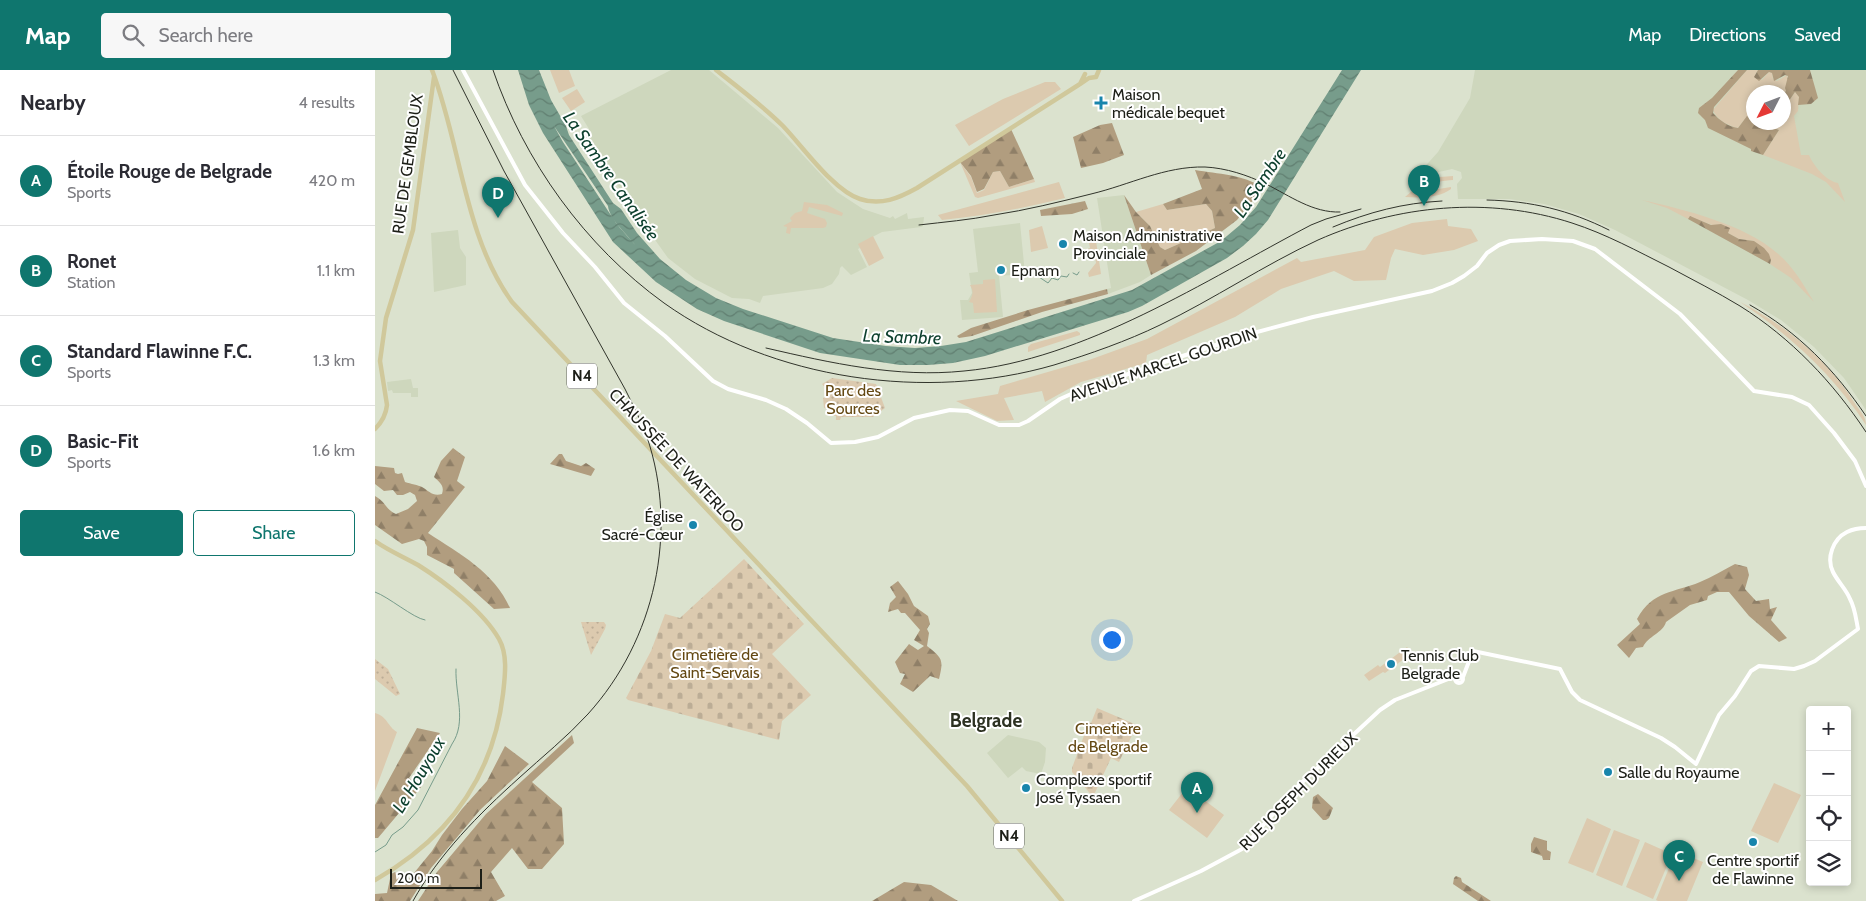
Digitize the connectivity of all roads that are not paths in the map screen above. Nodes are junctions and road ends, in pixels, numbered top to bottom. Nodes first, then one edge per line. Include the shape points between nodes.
1 (432, 70) edge
2 (463, 70) edge
3 (716, 70) edge
4 (1105, 70) edge
5 (1084, 71) edge
6 (1099, 71) edge
7 (434, 76) junction
8 (1089, 78) junction
9 (1080, 84) junction
10 (431, 92) junction
11 (440, 94) junction
12 (375, 429) edge
13 (1866, 486) edge
14 (1866, 528) edge
15 (375, 542) edge
16 (375, 880) edge
17 (1063, 901) edge
18 (1134, 901) edge

1 - 7 main road, CHAUSSÉE DE WATERLOO / N4
2 - 13 street, AVENUE MARCEL GOURDIN via 521,178 623,303 665,336 709,378 786,409 831,443 878,437 915,418 950,410 967,411 999,426 1019,425 1080,390 1234,339 1313,317 1432,291 1464,276 1499,245 1542,239 1573,241 1595,249 1680,314 1754,390 1792,397 1809,405 1855,460
3 - 9 main road via 782,125 847,193 860,200 879,202 913,190
4 - 6 main road
5 - 8 main road
5 - 9 main road
6 - 8 main road via 1096,77
7 - 10 main road, RUE DE GEMBLOUX
7 - 11 main road, CHAUSSÉE DE WATERLOO / N4
8 - 9 main road
10 - 11 main road
10 - 12 main road, RUE DE GEMBLOUX via 413,230 386,318 380,361 387,410
11 - 17 main road, CHAUSSÉE DE WATERLOO / N4 via 481,243 506,293 967,786
14 - 18 street, RUE JOSEPH DURIEUX via 1846,532 1834,545 1831,556 1834,574 1851,599 1858,629 1804,666 1759,666 1751,671 1719,715 1696,764 1661,738 1580,700 1572,692 1561,669 1473,651 1460,676 1395,700 1380,710 1298,786 1242,849
15 - 16 main road via 429,572 480,615 502,646 505,672 496,728 468,794 453,817 430,842

